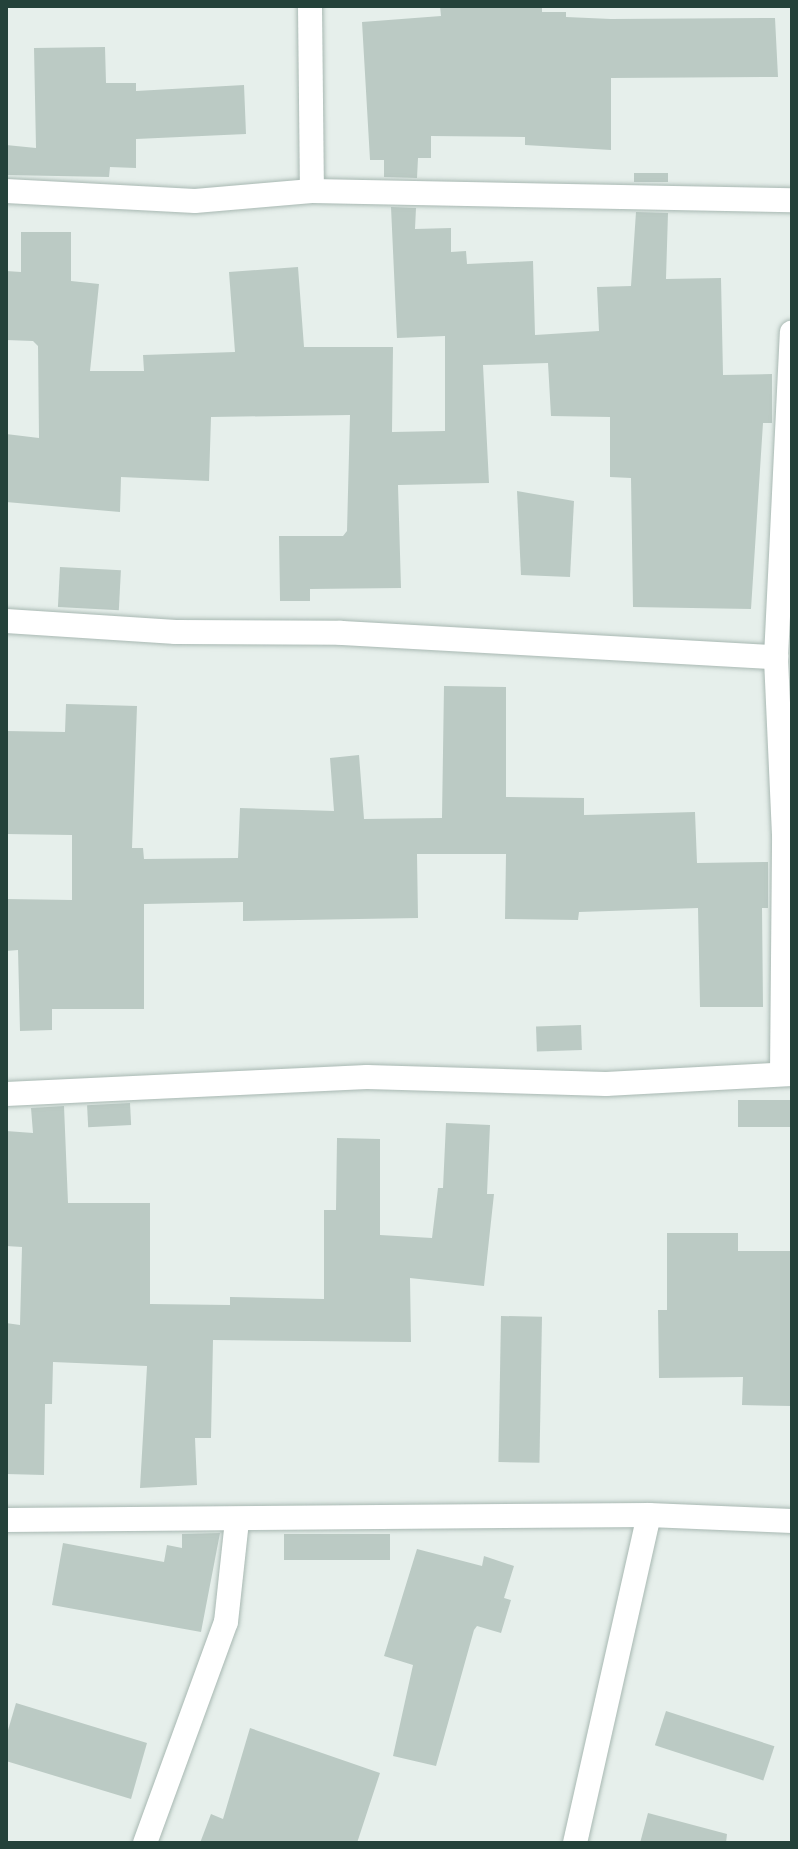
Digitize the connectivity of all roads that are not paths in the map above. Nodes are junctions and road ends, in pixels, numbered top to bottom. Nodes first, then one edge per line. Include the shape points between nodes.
1 (310, 6) edge
2 (6, 191) edge
3 (312, 191) junction
4 (792, 200) edge
5 (792, 332) edge
6 (6, 621) edge
7 (776, 657) junction
8 (787, 1074) edge
9 (6, 1094) edge
10 (649, 1515) junction
11 (6, 1520) edge
12 (237, 1520) junction
13 (792, 1521) edge
14 (145, 1843) edge
15 (575, 1843) edge

1 - 3 street
2 - 3 street via 195,201
3 - 4 street
5 - 7 street
6 - 7 street
7 - 8 street
8 - 9 street via 606,1084 367,1077
10 - 12 street
10 - 13 street
10 - 15 street
11 - 12 street
12 - 14 street via 226,1622

